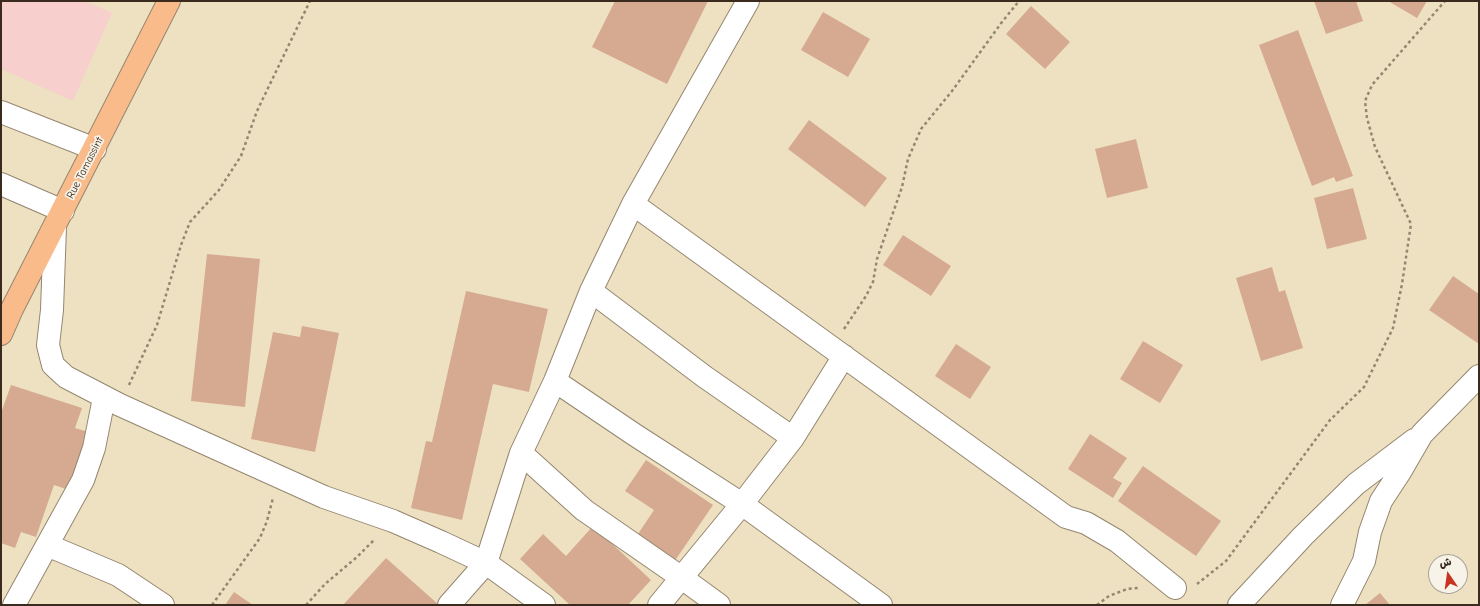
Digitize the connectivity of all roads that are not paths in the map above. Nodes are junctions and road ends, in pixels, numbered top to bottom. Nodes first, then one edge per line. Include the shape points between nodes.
1 (169, 1) edge
2 (748, 1) edge
3 (1, 112) edge
4 (95, 149) junction
5 (1, 184) edge
6 (633, 204) junction
7 (59, 219) junction
8 (591, 292) junction
9 (1, 334) edge
10 (837, 352) junction
11 (1479, 376) edge
12 (555, 381) junction
13 (112, 401) junction
14 (1422, 434) junction
15 (793, 438) junction
16 (521, 453) junction
17 (742, 504) junction
18 (47, 545) junction
19 (486, 564) junction
20 (682, 578) junction
21 (1175, 588) road end
22 (14, 605) edge
23 (162, 605) edge
24 (449, 605) edge
25 (544, 605) edge
26 (660, 605) edge
27 (719, 605) edge
28 (881, 605) edge
29 (1239, 605) edge
30 (1342, 605) edge

1 - 4 main road, Rue Tamassint
2 - 6 street
3 - 4 street
4 - 7 main road, Rue Tamassint
5 - 7 street
6 - 8 street
6 - 10 street
7 - 9 main road, Rue Tamassint
7 - 13 street via 48,345 53,365 66,377
8 - 12 street
8 - 15 street via 705,377
10 - 15 street
10 - 21 street via 1066,517 1086,523 1118,541
11 - 14 street
12 - 16 street
12 - 17 street
13 - 18 street via 83,480
13 - 19 street via 324,497 392,521
14 - 29 street via 1356,484
14 - 30 street via 1381,501 1364,560
15 - 17 street
16 - 19 street
16 - 20 street via 584,510
17 - 20 street
17 - 28 street
18 - 22 street
18 - 23 street via 118,575
19 - 24 street
19 - 25 street
20 - 26 street
20 - 27 street

